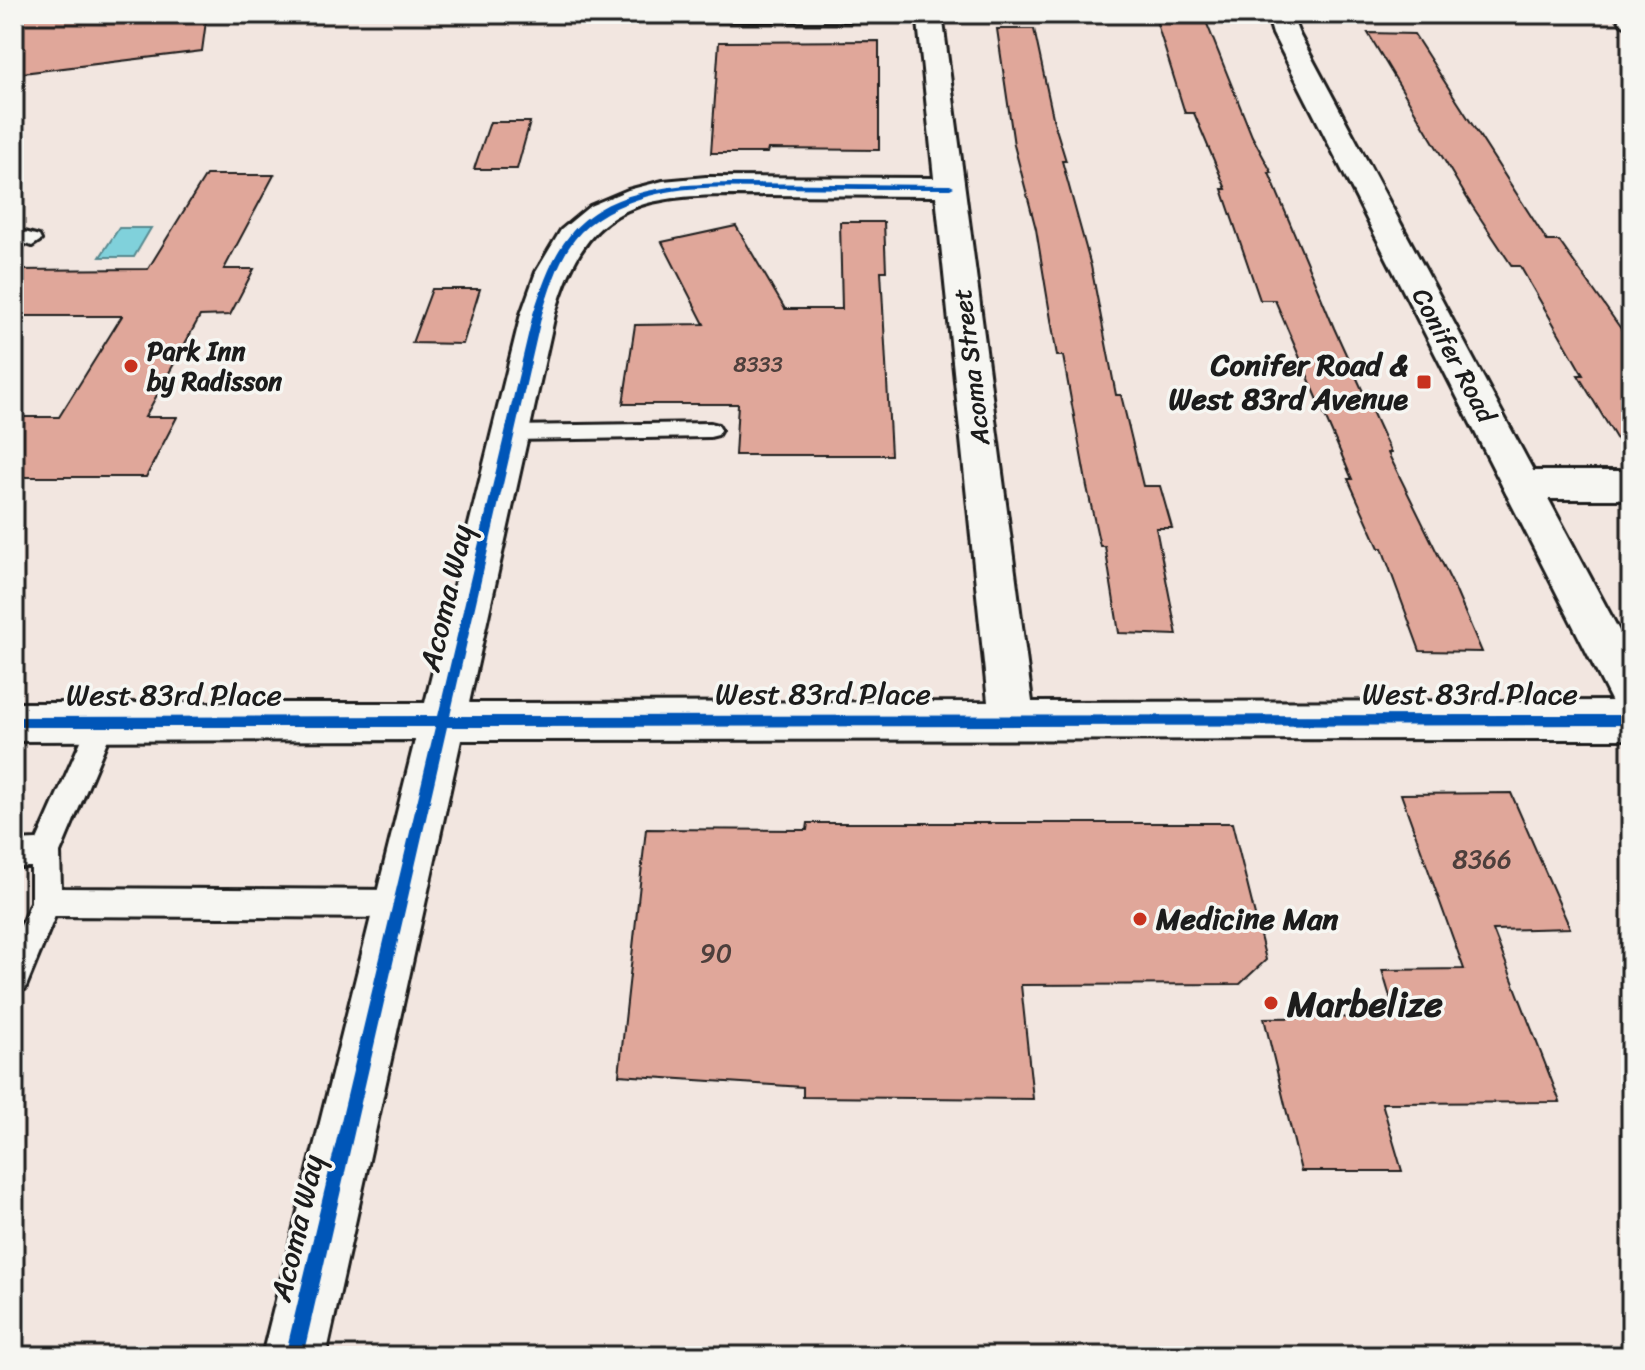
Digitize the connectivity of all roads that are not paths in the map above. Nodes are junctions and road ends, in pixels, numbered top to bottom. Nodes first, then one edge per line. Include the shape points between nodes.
1 (720, 14) edge
2 (930, 14) edge
3 (1279, 14) edge
4 (1627, 14) edge
5 (1631, 20) edge
6 (950, 187) junction
7 (710, 430) dead end
8 (511, 433) junction
9 (1521, 485) junction
10 (1631, 485) edge
11 (1631, 695) edge
12 (444, 720) junction
13 (1012, 720) junction
14 (1631, 720) edge
15 (14, 722) edge
16 (102, 722) junction
17 (46, 853) junction
18 (14, 854) edge
19 (46, 902) junction
20 (400, 904) junction
21 (18, 960) edge
22 (294, 1356) edge

1 - 2 street
2 - 6 street, Acoma Street
3 - 9 street, Conifer Road
4 - 5 street
6 - 8 street, Acoma Way via 687,187 642,195 601,214 574,234 551,275
6 - 13 street, Acoma Street
7 - 8 lane
8 - 12 street, Acoma Way
9 - 10 street
9 - 11 street, Conifer Road
12 - 13 street, West 83rd Place
12 - 16 street, West 83rd Place
12 - 20 street, Acoma Way
13 - 14 street, West 83rd Place
15 - 16 street, West 83rd Place
16 - 17 lane
17 - 18 lane
17 - 19 lane
19 - 20 lane
19 - 21 lane
20 - 22 street, Acoma Way

